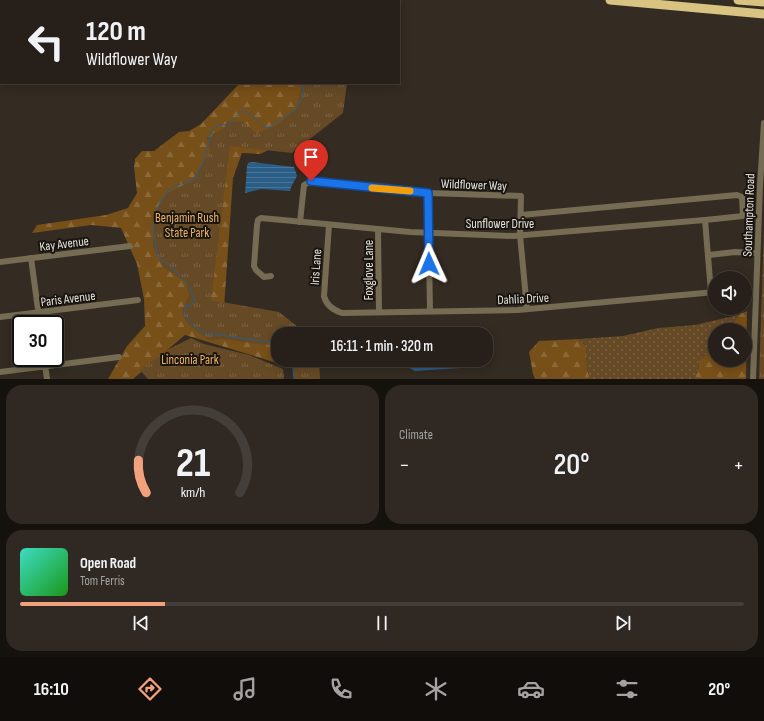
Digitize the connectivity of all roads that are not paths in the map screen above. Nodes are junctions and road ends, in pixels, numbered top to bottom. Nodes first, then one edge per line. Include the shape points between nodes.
1 (610, 0) edge
2 (738, 0) edge
3 (764, 2) edge
4 (764, 14) edge
5 (764, 123) edge
6 (428, 193) junction
7 (521, 215) junction
8 (705, 220) junction
9 (300, 222) junction
10 (329, 225) junction
11 (378, 229) junction
12 (428, 233) junction
13 (520, 235) junction
14 (130, 246) dead end
15 (757, 252) junction
16 (709, 255) junction
17 (31, 258) junction
18 (0, 262) edge
19 (711, 271) edge
20 (271, 276) dead end
21 (708, 292) edge
22 (138, 300) dead end
23 (332, 308) joint
24 (527, 309) junction
25 (430, 311) junction
26 (38, 312) junction
27 (379, 312) junction
28 (38, 315) edge
29 (0, 318) edge
30 (119, 357) dead end
31 (64, 364) edge
32 (38, 367) edge
33 (45, 367) edge
34 (0, 372) edge
35 (47, 379) edge
36 (753, 379) edge

1 - 4 highway
2 - 3 highway
5 - 15 street, Southampton Road
6 - 7 street, Wildflower Way via 521,196
6 - 9 street, Wildflower Way via 311,181 304,185
6 - 12 street
7 - 8 street, Sunflower Drive via 737,195 742,197 743,216
7 - 13 street
8 - 13 street, Sunflower Drive
8 - 16 street
9 - 10 street, Sunflower Drive
9 - 20 street, Sunflower Drive via 261,218 258,220 254,266 264,277
10 - 11 street, Sunflower Drive
10 - 23 street, Iris Lane via 324,296
11 - 12 street, Sunflower Drive
11 - 27 street, Foxglove Lane
12 - 13 street, Sunflower Drive
12 - 25 street
13 - 24 street
14 - 17 street, Kay Avenue
15 - 16 street
15 - 36 street, Southampton Road
16 - 19 street
17 - 18 street, Kay Avenue
17 - 26 street
21 - 24 street, Dahlia Drive
22 - 26 street, Paris Avenue
23 - 27 street, Dahlia Drive via 342,312
24 - 25 street, Dahlia Drive
25 - 27 street, Dahlia Drive
26 - 28 street
26 - 29 street, Paris Avenue
30 - 31 street
32 - 34 street
33 - 35 street

